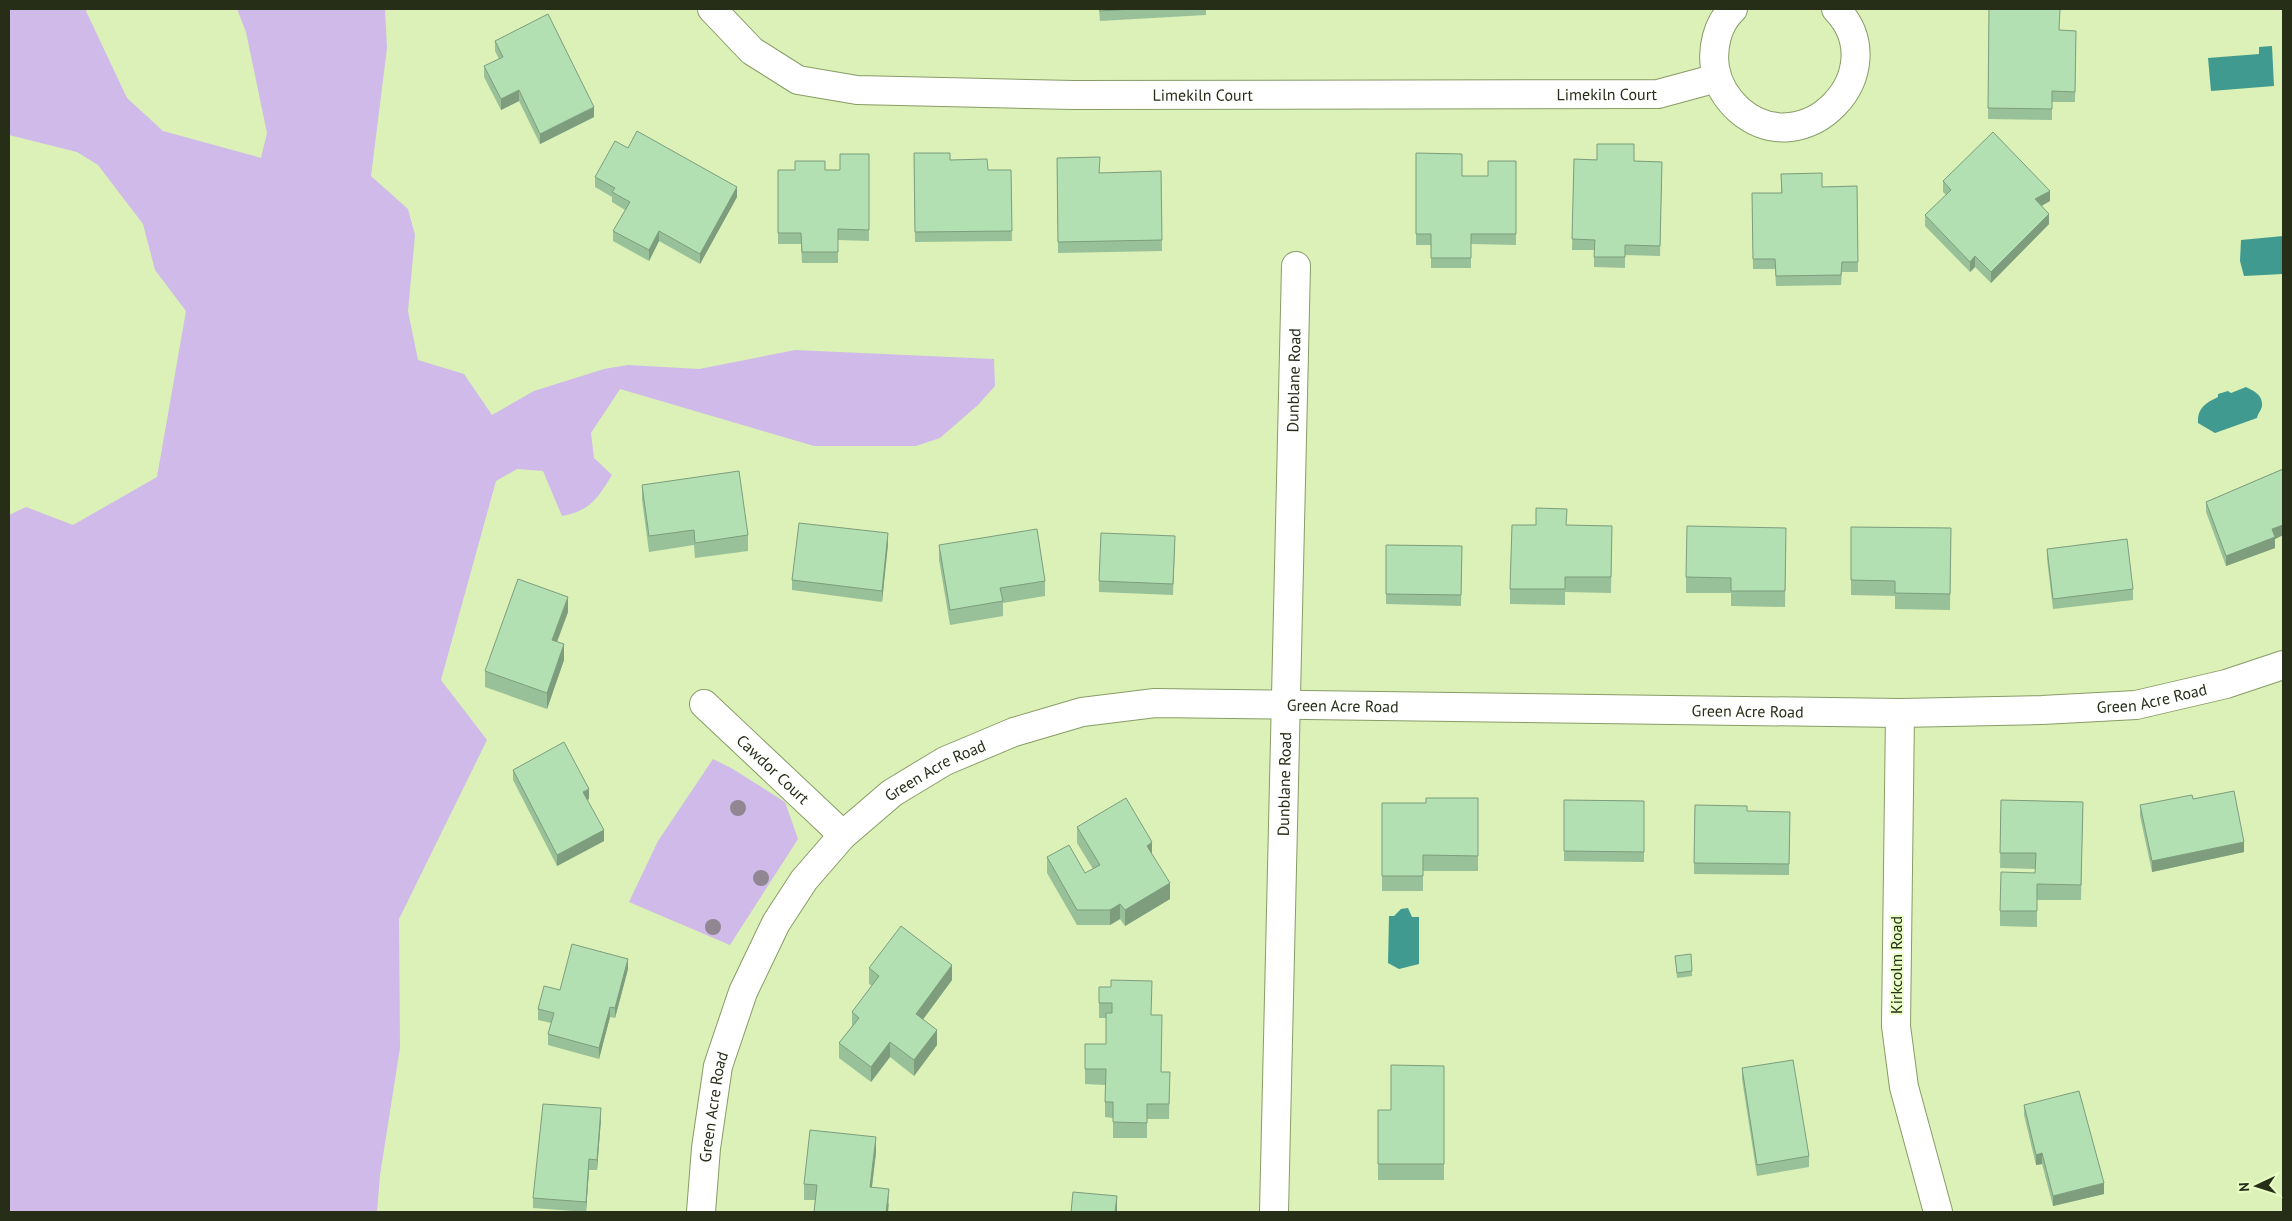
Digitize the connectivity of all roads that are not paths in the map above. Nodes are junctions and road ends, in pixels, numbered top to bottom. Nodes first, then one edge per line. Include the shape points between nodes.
1 (712, 9) edge
2 (1733, 9) edge
3 (1836, 9) edge
4 (1717, 78) junction
5 (1296, 266) dead end
6 (2283, 665) edge
7 (704, 704) dead end
8 (1286, 704) junction
9 (1900, 713) junction
10 (843, 834) junction
11 (701, 1212) edge
12 (1274, 1212) edge
13 (1938, 1212) edge

1 - 4 street, Limekiln Court via 752,51 798,80 857,90 1073,95 1658,94
2 - 4 street via 1717,34 1714,56
3 - 4 street via 1853,37 1856,61 1849,85 1836,105 1816,120 1793,127 1769,126 1747,116 1728,100
5 - 8 street, Dunblane Road
6 - 9 street, Green Acre Road via 2226,684 2136,705
7 - 10 street, Cawdor Court
8 - 9 street, Green Acre Road
8 - 10 street, Green Acre Road via 1155,703 1082,712 1014,732 946,761 892,792
8 - 12 street, Dunblane Road
9 - 13 street, Kirkcolm Road via 1896,1026 1904,1087
10 - 11 street, Green Acre Road via 804,880 776,923 743,992 718,1066

